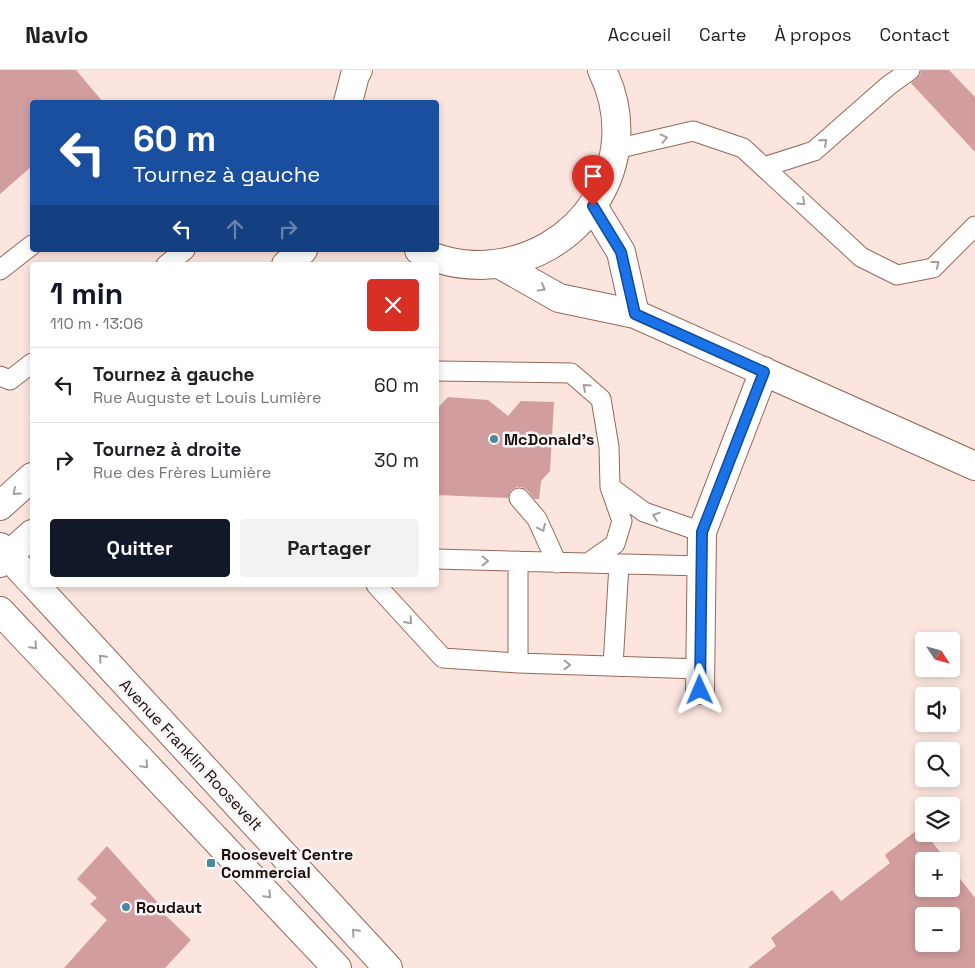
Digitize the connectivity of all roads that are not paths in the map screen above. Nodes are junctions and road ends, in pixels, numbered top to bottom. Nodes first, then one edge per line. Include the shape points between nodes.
1 (358, 70) edge
2 (602, 70) edge
3 (910, 70) edge
4 (349, 100) edge
5 (616, 149) junction
6 (764, 167) junction
7 (593, 206) junction
8 (975, 226) edge
9 (30, 247) edge
10 (182, 252) edge
11 (301, 252) edge
12 (418, 257) edge
13 (170, 262) edge
14 (289, 262) edge
15 (499, 264) junction
16 (0, 270) edge
17 (635, 314) junction
18 (30, 365) edge
19 (764, 372) junction
20 (439, 373) edge
21 (0, 376) edge
22 (975, 466) edge
23 (30, 479) edge
24 (610, 488) junction
25 (519, 498) dead end
26 (0, 506) edge
27 (702, 532) junction
28 (30, 535) edge
29 (3, 555) edge
30 (439, 560) edge
31 (518, 562) junction
32 (557, 562) junction
33 (588, 563) junction
34 (619, 564) junction
35 (702, 566) junction
36 (30, 580) edge
37 (37, 587) edge
38 (378, 587) edge
39 (0, 611) edge
40 (518, 663) junction
41 (613, 666) junction
42 (700, 679) joint
43 (337, 968) edge
44 (388, 968) edge

1 - 4 street
2 - 5 street via 610,86 617,117
6 -> 3 lane via 814,151
5 -> 6 lane via 693,131 743,148
5 - 7 street via 608,178
6 -> 8 lane via 861,257 897,275 932,268
7 - 15 street via 568,234 536,254
7 - 17 street via 621,252
9 - 16 lane
10 - 13 lane
11 - 14 street
12 - 15 street via 464,265
15 -> 17 street via 559,298
17 - 19 street
18 - 21 lane via 10,380
19 - 22 street
19 - 27 street
24 -> 20 lane via 609,447 601,400 571,373
23 -> 26 street
27 -> 24 lane via 644,512
24 - 33 lane via 622,521 615,544
25 -> 32 lane via 537,519
27 - 35 street
28 - 29 street
29 - 36 street
30 -> 31 lane
31 - 32 lane
31 - 40 lane
32 - 33 lane
33 - 34 lane
34 - 35 lane
34 - 41 lane
35 - 42 street
44 -> 37 street, Avenue Franklin Roosevelt
38 -> 40 lane via 443,658
39 -> 43 street
40 -> 41 lane
41 - 42 lane

